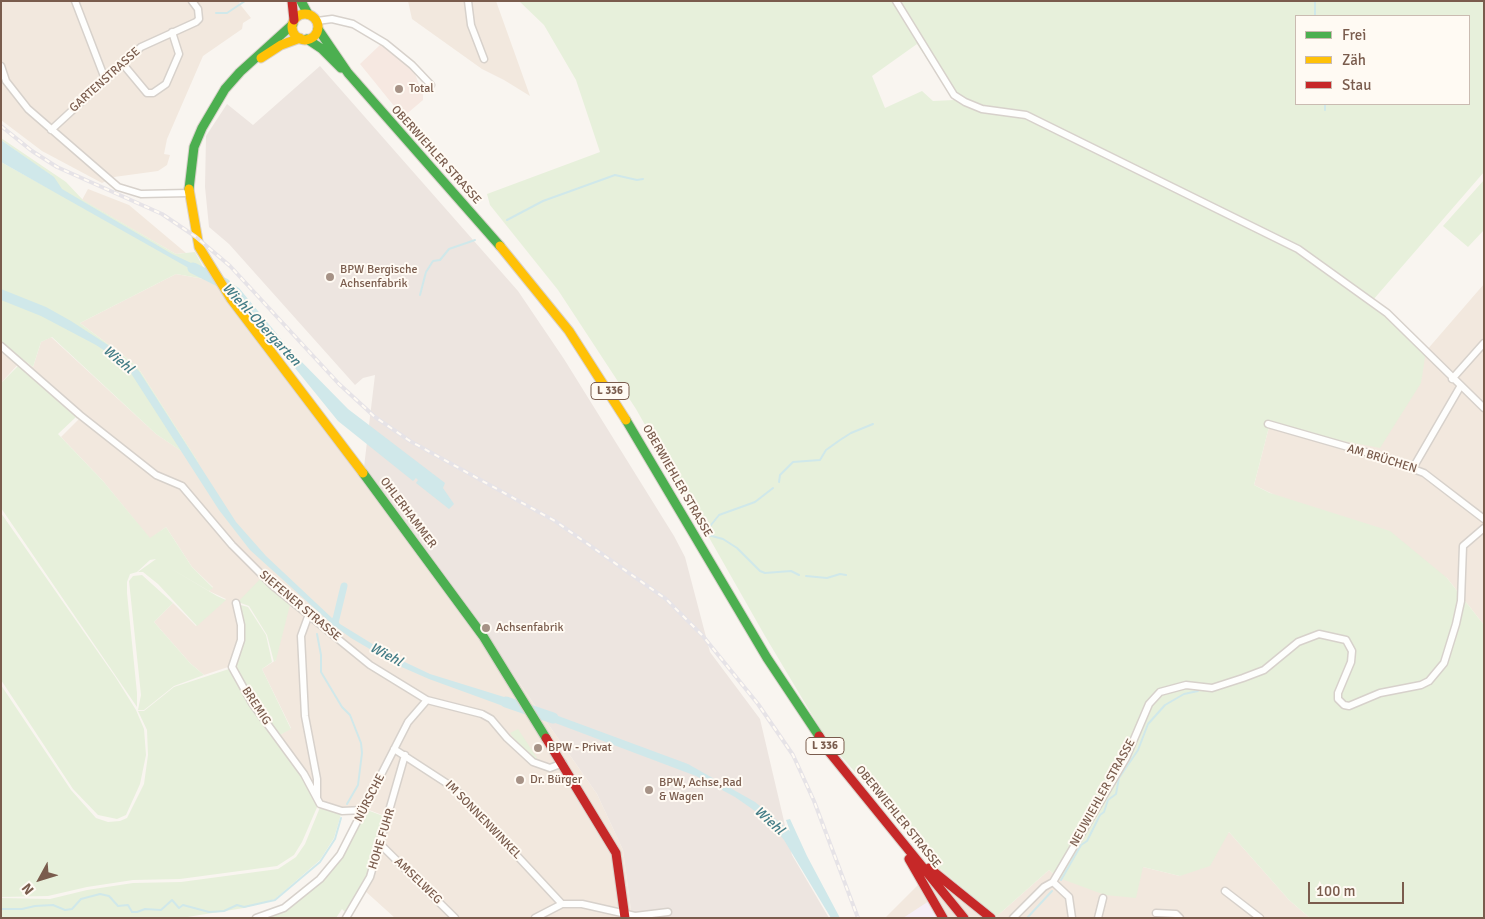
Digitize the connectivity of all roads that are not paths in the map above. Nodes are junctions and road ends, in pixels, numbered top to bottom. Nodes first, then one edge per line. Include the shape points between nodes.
1 (75, 1) edge
2 (192, 1) edge
3 (292, 1) edge
4 (301, 1) edge
5 (468, 1) edge
6 (896, 1) edge
7 (308, 14) junction
8 (294, 22) junction
9 (318, 25) junction
10 (172, 32) junction
11 (303, 39) junction
12 (484, 59) dead end
13 (252, 62) junction
14 (122, 63) junction
15 (1, 66) edge
16 (348, 73) junction
17 (104, 79) junction
18 (431, 85) dead end
19 (51, 130) junction
20 (188, 193) junction
21 (1484, 343) edge
22 (1, 346) edge
23 (1452, 379) junction
24 (1460, 387) junction
25 (1484, 408) edge
26 (1268, 424) dead end
27 (1413, 468) junction
28 (1484, 519) edge
29 (1484, 528) edge
30 (236, 603) dead end
31 (309, 614) junction
32 (427, 700) junction
33 (394, 749) junction
34 (405, 755) junction
35 (563, 763) junction
36 (317, 798) junction
37 (364, 810) junction
38 (883, 818) junction
39 (380, 844) junction
40 (917, 859) junction
41 (1053, 882) junction
42 (1225, 891) dead end
43 (1103, 898) dead end
44 (562, 904) junction
45 (668, 912) dead end
46 (1156, 913) dead end
47 (624, 916) edge
48 (256, 918) edge
49 (346, 918) edge
50 (456, 918) edge
51 (535, 918) edge
52 (943, 918) edge
53 (964, 918) edge
54 (991, 918) edge
55 (1013, 918) edge
56 (1072, 918) edge
57 (1098, 918) edge
58 (1180, 918) edge
59 (1260, 918) edge

1 - 17 street
2 - 10 street, GARTENSTRASSE via 198,9 199,19
3 - 8 main road
4 - 7 main road
5 - 12 street via 471,25
6 - 23 street via 954,94 965,102 982,109 1026,115 1298,249 1387,313
7 - 8 main road via 300,15
7 - 9 main road
8 - 11 main road via 293,30
8 - 13 main road
9 - 11 main road via 314,36
9 - 16 main road, OBERWIEHLER STRASSE / L 336
9 - 18 street via 332,19 354,24 398,54
10 - 14 street, GARTENSTRASSE via 141,47
10 - 14 street via 179,54 166,84 153,93 147,92
11 - 13 main road via 281,45
11 - 16 main road, OBERWIEHLER STRASSE / L 336 via 322,49
13 - 20 main road via 225,89 202,128 194,147
14 - 17 street, GARTENSTRASSE
15 - 19 street via 13,93
16 - 38 main road, OBERWIEHLER STRASSE / L 336 via 510,257 569,331 604,382 767,658 830,753
17 - 19 street, GARTENSTRASSE
19 - 20 street via 118,187 141,194
20 - 35 main road, OHLERHAMMER via 196,237 222,286 470,617
21 - 23 street
22 - 31 street, SIEFENER STRASSE via 143,465 156,475 182,486 272,586
23 - 24 street
24 - 25 street
24 - 27 street
26 - 27 street, AM BRÜCHEN
27 - 28 street, AM BRÜCHEN via 1450,491
29 - 41 street, NEUWIEHLER STRASSE via 1463,546 1461,601 1444,663 1435,676 1421,685 1380,693 1349,706 1344,705 1338,699 1338,693 1351,662 1352,651 1346,640 1319,634 1298,642 1264,670 1244,678 1212,688 1186,686 1160,692 1149,704 1126,758
30 - 36 street, BREMIG via 242,626 232,667 252,703 304,774
31 - 32 street, SIEFENER STRASSE via 370,665
31 - 36 street via 301,645 305,716 317,779
32 - 33 street, NÜRSCHE via 413,714
32 - 35 street via 491,719 534,762 550,768
33 - 34 street, IM SONNENWINKEL
33 - 37 street, NÜRSCHE
34 - 39 street, HOHE FUHR
34 - 44 street, IM SONNENWINKEL via 454,788
35 - 47 main road, OHLERHAMMER via 616,853
36 - 37 street via 320,804 329,807
37 - 48 street, NÜRSCHE via 340,855 320,879 284,908
38 - 40 main road, OBERWIEHLER STRASSE / L 336
38 - 52 main road, L 336
39 - 49 street, HOHE FUHR via 370,877
39 - 50 street, AMSELWEG
40 - 53 main road, OBERWIEHLER STRASSE / L 336
40 - 54 main road, L 336
41 - 55 street, NEUWIEHLER STRASSE
41 - 56 street via 1068,897
42 - 59 street
43 - 57 street
44 - 47 street via 582,904
44 - 51 street
45 - 47 street
46 - 58 street via 1176,914

